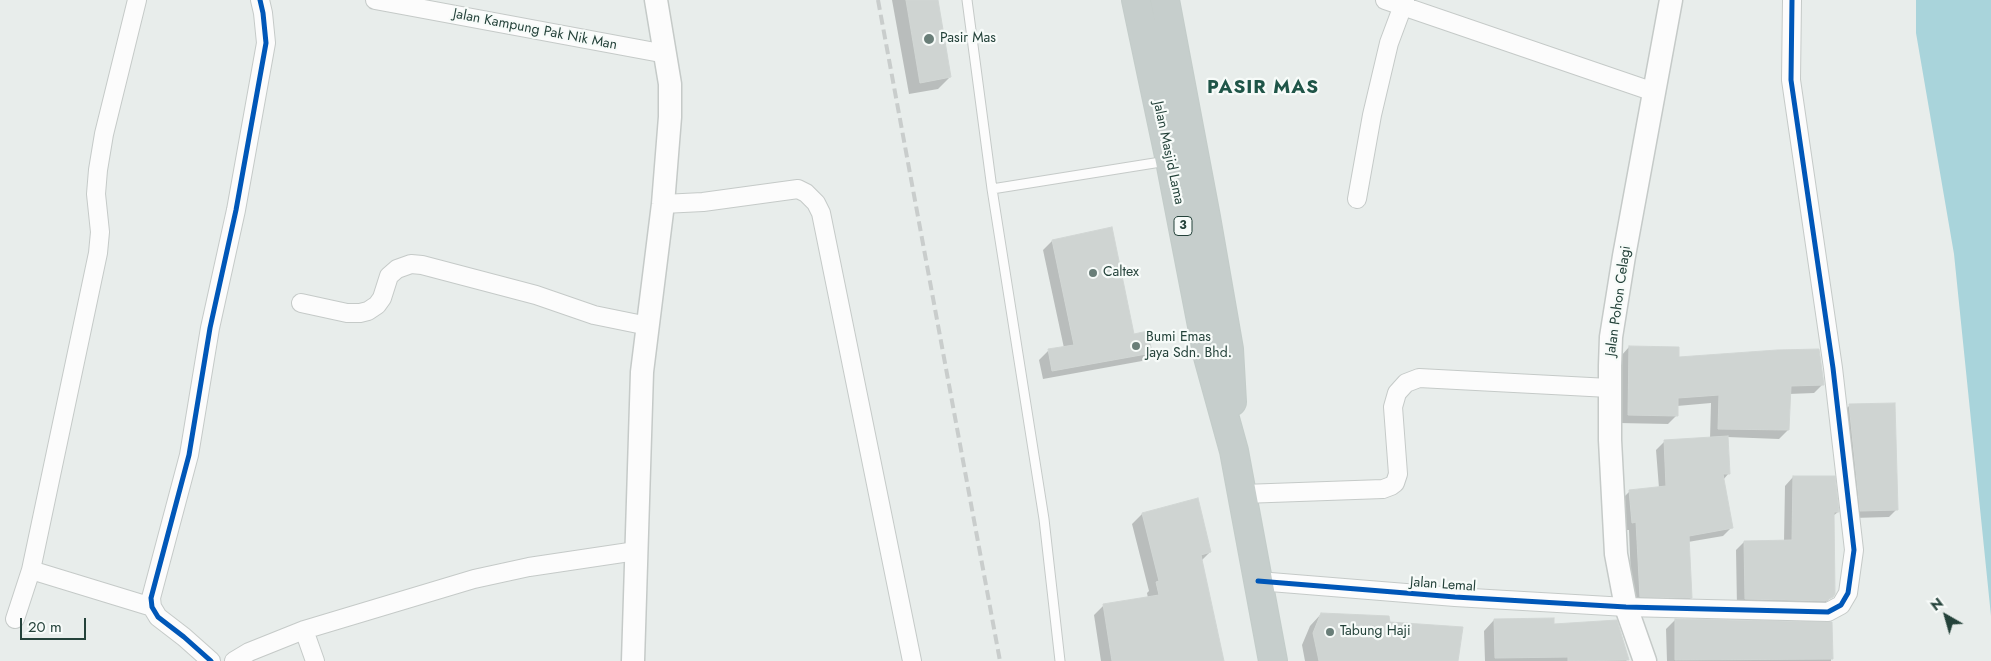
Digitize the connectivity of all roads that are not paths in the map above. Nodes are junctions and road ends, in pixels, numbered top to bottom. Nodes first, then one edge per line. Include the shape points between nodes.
1 (137, 0) edge
2 (260, 0) edge
3 (376, 0) edge
4 (656, 0) edge
5 (967, 0) edge
6 (1136, 0) edge
7 (1165, 0) edge
8 (1385, 0) edge
9 (1671, 0) edge
10 (1792, 0) edge
11 (1403, 3) edge
12 (666, 54) junction
13 (1654, 92) junction
14 (1170, 161) junction
15 (992, 188) junction
16 (1357, 198) dead end
17 (663, 204) junction
18 (301, 303) dead end
19 (1210, 307) junction
20 (648, 326) junction
21 (1609, 388) junction
22 (1243, 494) junction
23 (636, 551) junction
24 (31, 570) junction
25 (1258, 581) junction
26 (152, 607) junction
27 (1626, 607) junction
28 (15, 619) dead end
29 (304, 630) junction
30 (211, 661) edge
31 (234, 661) edge
32 (315, 661) edge
33 (633, 661) edge
34 (912, 661) edge
35 (1060, 661) edge
36 (1272, 661) edge
37 (1645, 661) edge

1 - 24 street via 104,134 96,194 100,232 98,253
2 - 26 street via 266,43 236,210 210,328 190,455 151,598
3 - 12 street, Jalan Kampung Pak Nik Man
4 - 12 street
5 - 15 lane
6 - 14 highway, Jalan Masjid Lama / 3
7 - 19 highway, Jalan Masjid Lama / 3
8 - 11 street
9 - 13 street, Jalan Pohon Celagi
10 - 27 street, Jalan Lemal via 1791,80 1833,368 1854,550 1848,593 1841,605 1828,612
11 - 13 street
11 - 16 street via 1389,43 1372,115
12 - 17 street via 670,117
13 - 21 street, Jalan Pohon Celagi via 1611,337
14 - 15 lane
14 - 19 highway, Jalan Masjid Lama / 3
15 - 35 lane via 1044,519
17 - 20 street
17 - 34 street via 798,189 816,203 822,213
18 - 20 street via 347,313 368,311 382,298 390,276 404,265 411,264 536,296 594,316
19 - 22 highway, Jalan Masjid Lama / 3 via 1208,357
20 - 23 street via 642,372
21 - 22 street via 1419,378 1406,383 1397,393 1393,408 1398,474 1391,486 1383,489
21 - 27 street, Jalan Pohon Celagi via 1616,554
22 - 25 highway, Jalan Masjid Lama / 3
23 - 29 street via 529,566
23 - 33 street
24 - 26 street
24 - 28 street
25 - 27 street, Jalan Lemal
25 - 36 highway, Jalan Masjid Lama / 3
26 - 30 street via 158,617
27 - 37 street, Jalan Pohon Celagi
29 - 31 street
29 - 32 street

